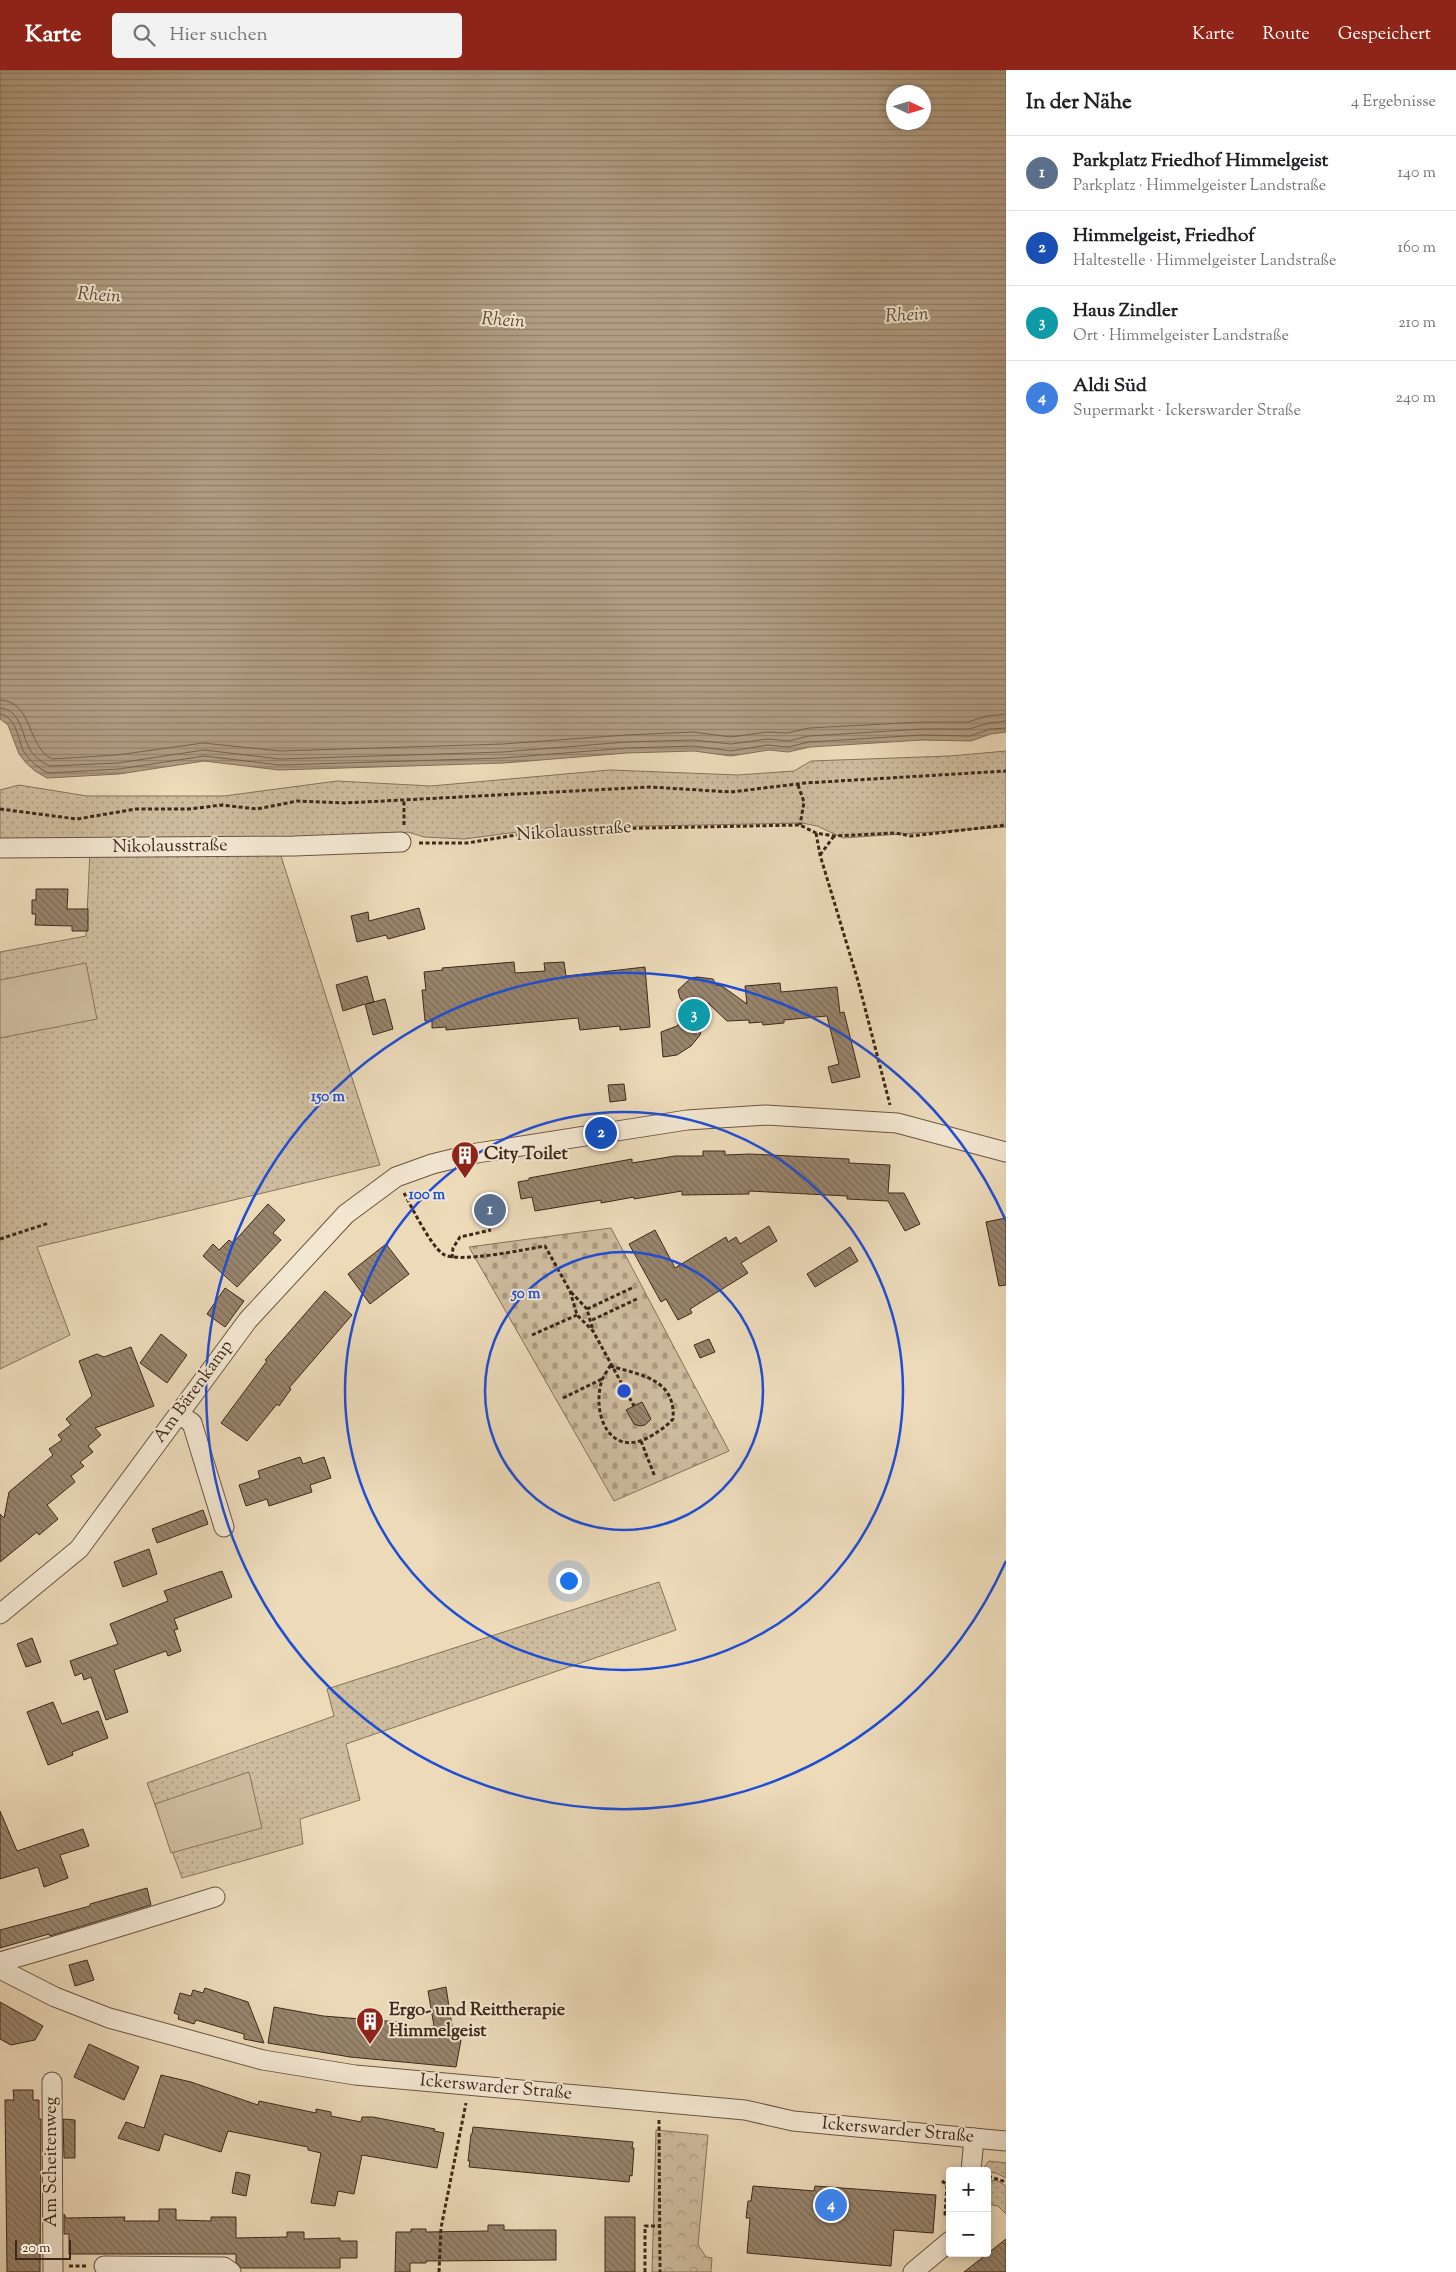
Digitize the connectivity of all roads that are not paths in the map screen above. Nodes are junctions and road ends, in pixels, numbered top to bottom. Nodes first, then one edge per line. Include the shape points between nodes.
1 (402, 836) road end
2 (0, 848) edge
3 (1006, 1152) edge
4 (179, 1414) junction
5 (224, 1527) dead end
6 (0, 1614) edge
7 (215, 1897) dead end
8 (0, 1962) edge
9 (0, 1969) edge
10 (52, 2082) dead end
11 (974, 2138) junction
12 (1006, 2141) edge
13 (971, 2167) edge
14 (946, 2244) edge
15 (58, 2268) edge
16 (116, 2268) edge
17 (144, 2269) edge
18 (231, 2272) edge
19 (913, 2272) edge

1 - 2 street, Nikolausstraße via 294,846
3 - 4 street, Am Bärenkamp via 897,1122 766,1115 687,1120 477,1153 432,1164 396,1177 346,1214 248,1320
4 - 5 street via 192,1423
4 - 6 street, Am Bärenkamp via 79,1549
7 - 8 street
9 - 11 street, Ickerswarder Straße via 55,1997 109,2018 263,2060 355,2075 745,2110 793,2121
10 - 15 street, Am Scheitenweg
11 - 12 street, Ickerswarder Straße
11 - 13 street
14 - 19 street
16 - 17 street
17 - 18 street via 224,2267

